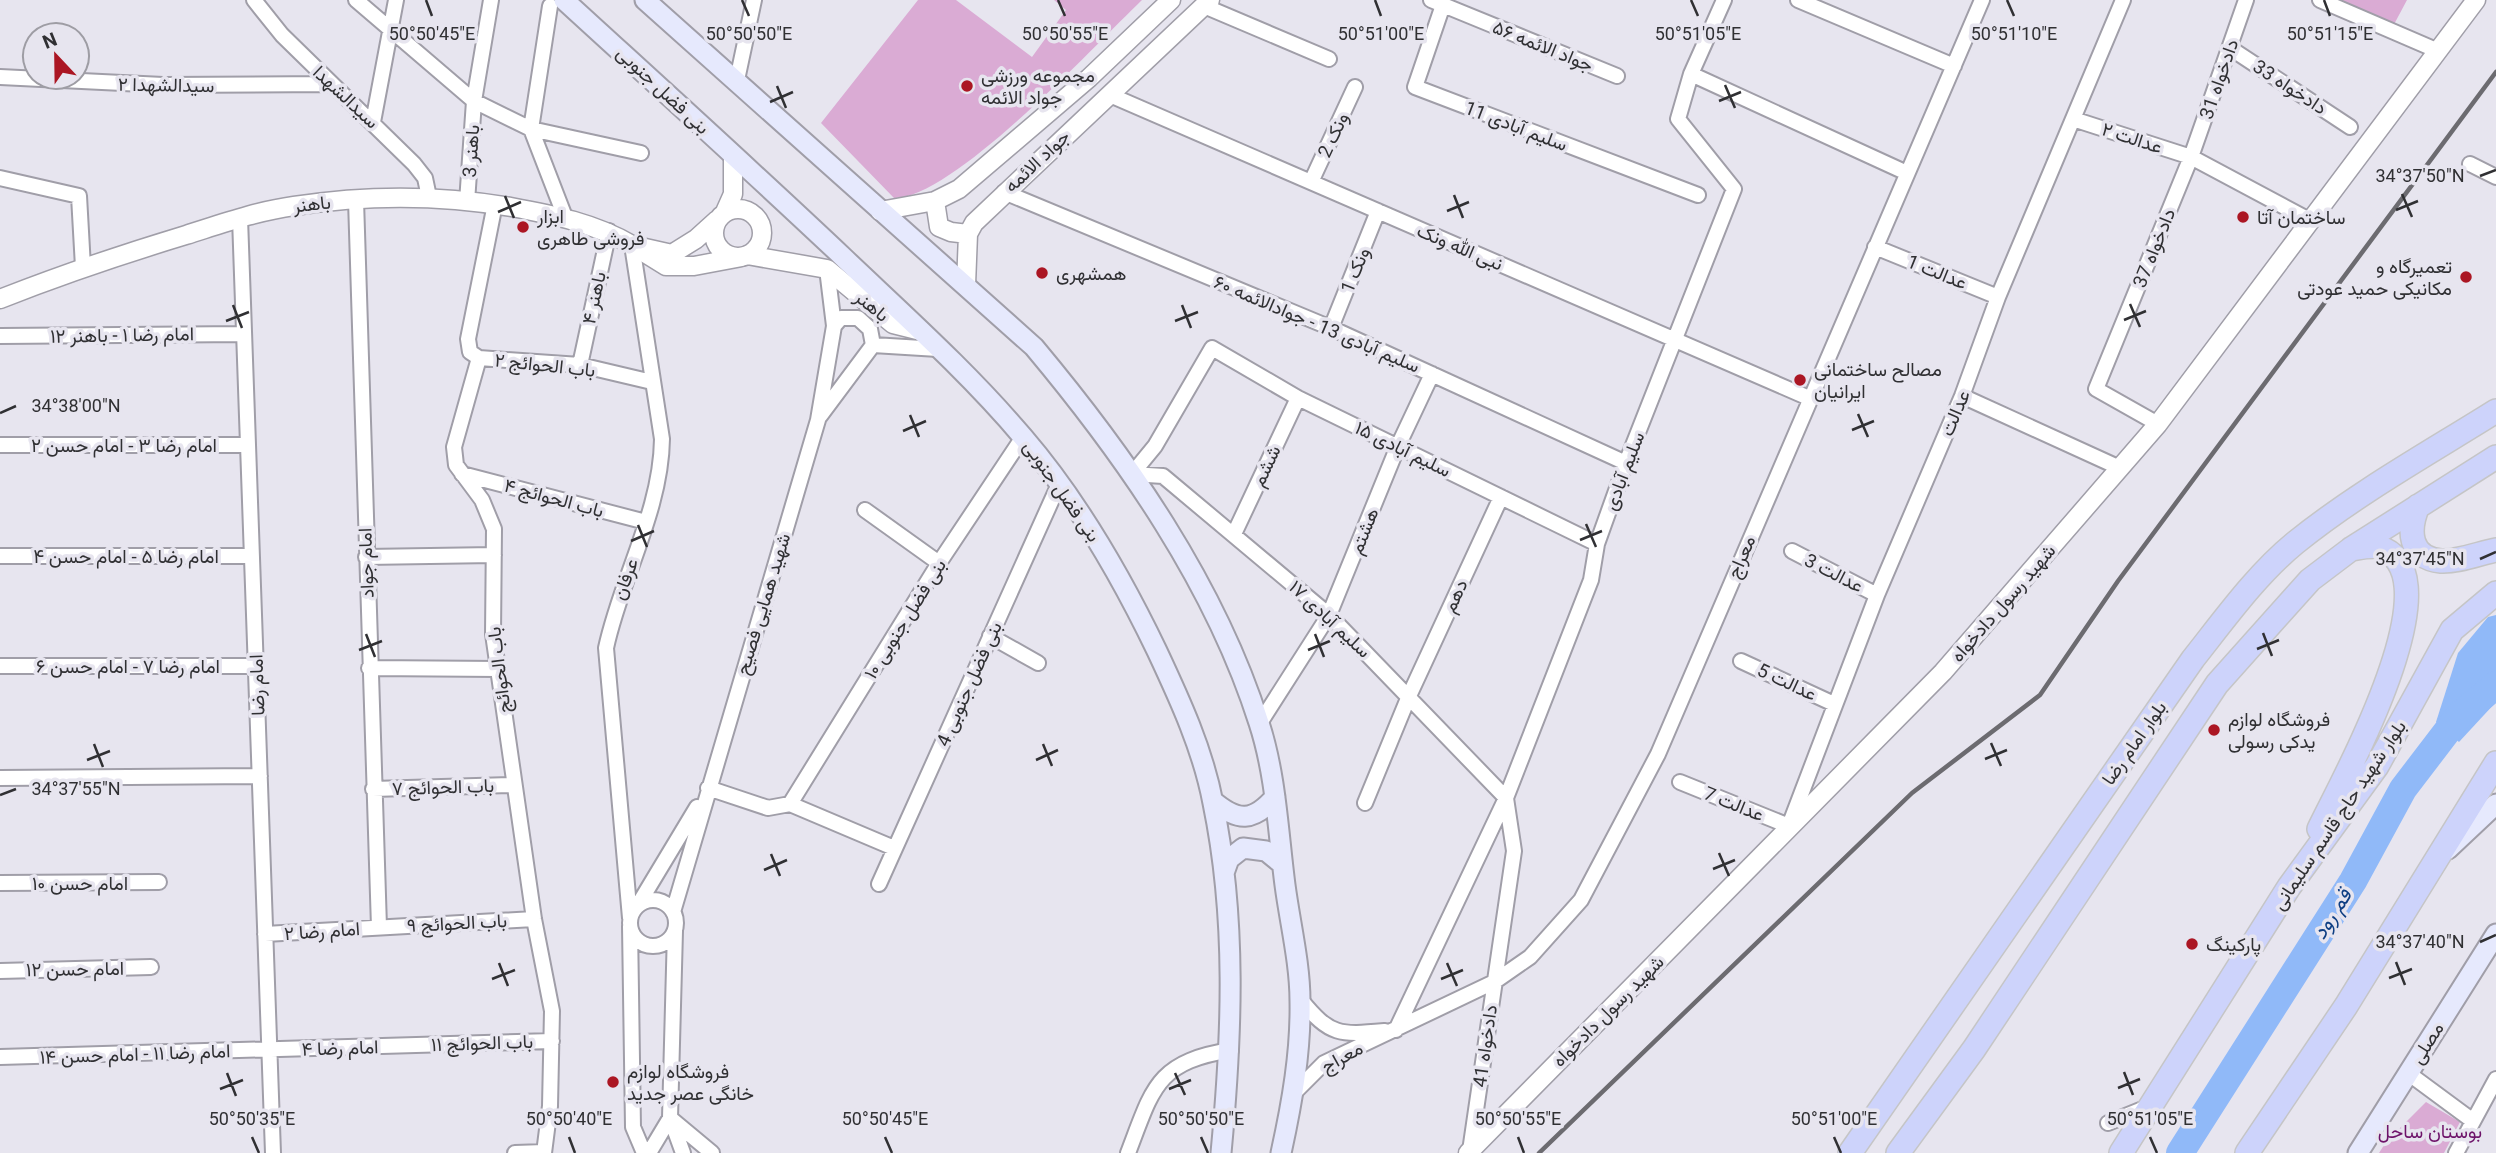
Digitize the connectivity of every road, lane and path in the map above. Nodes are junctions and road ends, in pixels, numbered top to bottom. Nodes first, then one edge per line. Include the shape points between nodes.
1 (254, 0) edge
2 (356, 0) edge
3 (396, 0) edge
4 (491, 0) edge
5 (754, 0) edge
6 (1171, 0) edge
7 (1723, 0) edge
8 (1798, 0) edge
9 (1982, 0) edge
10 (2123, 0) edge
11 (2246, 0) edge
12 (2320, 0) edge
13 (2476, 0) edge
14 (1437, 2) edge
15 (557, 3) edge
16 (653, 3) edge
17 (1207, 3) edge
18 (391, 29) junction
19 (2230, 48) junction
20 (2437, 50) junction
21 (1329, 59) dead end
22 (1954, 66) junction
23 (1691, 74) junction
24 (1617, 76) dead end
25 (0, 77) edge
26 (737, 80) junction
27 (331, 84) junction
28 (1355, 87) dead end
29 (1110, 95) junction
30 (474, 101) junction
31 (2073, 119) junction
32 (373, 122) junction
33 (2350, 127) dead end
34 (531, 130) junction
35 (641, 153) dead end
36 (733, 155) junction
37 (2192, 157) junction
38 (2470, 164) dead end
39 (1907, 173) junction
40 (2496, 177) edge
41 (0, 178) edge
42 (1311, 182) junction
43 (1004, 192) junction
44 (1698, 195) dead end
45 (429, 197) junction
46 (356, 200) junction
47 (935, 201) junction
48 (467, 202) junction
49 (495, 204) junction
50 (880, 211) junction
51 (1378, 211) junction
52 (721, 216) junction
53 (565, 217) junction
54 (240, 218) junction
55 (2309, 220) junction
56 (609, 231) junction
57 (968, 234) junction
58 (632, 244) junction
59 (1875, 247) junction
60 (744, 256) junction
61 (83, 267) junction
62 (827, 269) junction
63 (966, 285) junction
64 (1998, 297) junction
65 (0, 299) edge
66 (834, 326) junction
67 (1331, 328) junction
68 (921, 331) junction
69 (244, 334) junction
70 (0, 336) edge
71 (1675, 340) junction
72 (873, 345) junction
73 (938, 349) junction
74 (478, 358) junction
75 (580, 365) junction
76 (1432, 374) junction
77 (652, 382) junction
78 (1962, 396) junction
79 (1298, 398) junction
80 (1809, 398) junction
81 (2496, 411) edge
82 (818, 420) junction
83 (2158, 424) junction
84 (1023, 437) junction
85 (0, 445) edge
86 (248, 445) junction
87 (1398, 446) junction
88 (2496, 457) edge
89 (1626, 463) junction
90 (2120, 468) junction
91 (462, 474) junction
92 (1132, 474) junction
93 (1059, 484) junction
94 (1501, 497) junction
95 (2418, 506) junction
96 (865, 510) dead end
97 (646, 522) junction
98 (1234, 534) junction
99 (1597, 544) junction
100 (2351, 549) junction
101 (2496, 550) edge
102 (1792, 551) dead end
103 (494, 555) junction
104 (0, 556) edge
105 (252, 556) junction
106 (366, 557) junction
107 (939, 563) junction
108 (2496, 593) edge
109 (1877, 595) junction
110 (1329, 615) junction
111 (990, 636) junction
112 (1741, 661) dead end
113 (1038, 663) dead end
114 (0, 666) edge
115 (256, 666) junction
116 (369, 667) junction
117 (499, 669) junction
118 (1409, 696) junction
119 (1834, 704) junction
120 (1260, 723) junction
121 (2496, 763) edge
122 (260, 776) junction
123 (0, 778) edge
124 (1680, 782) dead end
125 (513, 785) junction
126 (708, 788) junction
127 (373, 789) junction
128 (1275, 797) junction
129 (1506, 798) junction
130 (1213, 801) junction
131 (1365, 803) dead end
132 (790, 804) junction
133 (2496, 804) edge
134 (1789, 826) junction
135 (894, 848) junction
136 (1282, 864) junction
137 (2432, 864) junction
138 (1224, 873) junction
139 (2298, 875) junction
140 (159, 882) dead end
141 (0, 883) edge
142 (879, 884) dead end
143 (638, 905) junction
144 (673, 912) junction
145 (534, 919) junction
146 (630, 922) junction
147 (379, 927) junction
148 (674, 931) junction
149 (265, 934) junction
150 (2496, 934) edge
151 (151, 967) dead end
152 (0, 971) edge
153 (1494, 982) junction
154 (1300, 1000) junction
155 (1396, 1030) junction
156 (552, 1041) junction
157 (411, 1045) joint
158 (269, 1050) junction
159 (1231, 1050) junction
160 (0, 1058) edge
161 (2408, 1073) junction
162 (2494, 1085) edge
163 (1294, 1093) junction
164 (2151, 1105) junction
165 (670, 1118) junction
166 (2473, 1121) junction
167 (2108, 1123) dead end
168 (1469, 1152) edge
169 (273, 1153) edge
170 (515, 1153) edge
171 (544, 1153) edge
172 (646, 1153) edge
173 (682, 1153) edge
174 (712, 1153) edge
175 (1128, 1153) edge
176 (1220, 1153) edge
177 (1281, 1153) edge
178 (1850, 1153) edge
179 (1898, 1153) edge
180 (2121, 1153) edge
181 (2248, 1153) edge
182 (2358, 1153) edge
183 (2456, 1153) edge

1 - 27 street, سیدالشهدا
2 - 18 street
3 - 18 street
4 - 30 street, باهنر 3
5 - 26 street
6 - 47 street, جواد الائمه via 985,170
7 - 23 street, سلیم آبادی
8 - 22 street
9 - 22 street, معراج
10 - 31 street, عدالت
11 - 19 street, دادخواه 31
12 - 20 street
13 - 20 street, شهید رسول دادخواه
14 - 24 street, جواد الائمه ۵۶
14 - 44 street, سلیم آبادی 11 via 1415,87
15 - 34 street
15 - 36 main road, بنی فضل جنوبی
16 - 26 main road
17 - 21 street
17 - 29 street, جواد الائمه
18 - 30 street
18 - 32 street
19 - 33 street, دادخواه 33
19 - 37 street, دادخواه 31
20 - 55 street, شهید رسول دادخواه
22 - 39 street, معراج
23 - 39 street
23 - 71 street, سلیم آبادی via 1678,119 1734,189
25 - 27 street, سیدالشهدا ۲ via 163,85
26 - 50 main road
27 - 32 street, سیدالشهدا
28 - 42 street, ونک 2
29 - 42 street, نبی الله ونک
29 - 43 street, جواد الائمه
30 - 34 street
30 - 48 street, باهنر 3
31 - 37 street, عدالت ۲
31 - 64 street, عدالت
32 - 45 street, سیدالشهدا via 425,178
34 - 35 street
34 - 53 street
36 - 52 street via 733,194
36 - 68 main road, بنی فضل جنوبی
37 - 55 street, عدالت ۲
37 - 83 street, دادخواه 37 via 2096,389
38 - 40 street
39 - 59 street, معراج
41 - 61 street via 79,196
42 - 51 street, نبی الله ونک
43 - 57 street, جواد الائمه
43 - 67 street, سلیم آبادی 13 - جوادالائمه ۶۰
45 - 46 street, باهنر
45 - 48 street, باهنر
46 - 54 street, باهنر via 292,206
46 - 106 street, امام جواد
47 - 50 street, جواد الائمه
47 - 57 street via 939,227
48 - 49 street, باهنر
49 - 53 street, باهنر
49 - 74 street, باب الحوائج via 468,339 470,352
50 - 63 main road
51 - 67 street, ونک 1
51 - 71 street, نبی الله ونک
52 - 58 street, باهنر via 672,254
52 - 60 street via 713,228 717,246 724,253
52 - 60 street via 733,208 751,211 762,226 760,243
53 - 56 street, باهنر
54 - 61 street, باهنر
54 - 69 street, امام رضا
55 - 83 street, شهید رسول دادخواه
56 - 58 street, باهنر
56 - 75 street, باهنر ۴
57 - 63 street
58 - 60 street, باهنر via 666,266 694,266
58 - 77 street, عرفان
59 - 64 street, عدالت 1
59 - 80 street, معراج
60 - 62 street, باهنر
61 - 65 street, باهنر
62 - 66 street, شهید همایی فصیح
62 - 68 street, باهنر via 893,324
63 - 92 main road via 1034,346
64 - 78 street, عدالت
66 - 72 street via 841,318 858,318 870,329
66 - 82 street, شهید همایی فصیح
67 - 76 street, سلیم آبادی 13 - جوادالائمه ۶۰
68 - 73 main road, بنی فضل جنوبی
69 - 70 street, امام رضا ۱ - باهنر ۱۲
69 - 86 street, امام رضا
71 - 80 street, نبی الله ونک
71 - 89 street, سلیم آبادی
72 - 73 street
72 - 82 street, شهید همایی فصیح
73 - 84 main road, بنی فضل جنوبی
74 - 75 street, باب الحوائج ۲
74 - 91 street, باب الحوائج via 453,447
75 - 77 street, باب الحوائج ۲
76 - 87 street, هشتم
76 - 89 street, سلیم آبادی 13 - جوادالائمه ۶۰
77 - 97 street, عرفان via 662,462
78 - 90 street
78 - 109 street, عدالت
79 - 87 street, سلیم آبادی ۱۵
79 - 92 street, سلیم آبادی ۱۵ via 1212,348 1155,446
79 - 98 street, ششم
80 - 153 street, معراج via 1658,754 1581,900 1530,957
81 - 178 main road, بلوار امام رضا via 2294,544 2235,607 2163,702
82 - 126 street, شهید همایی فصیح
83 - 90 street, شهید رسول دادخواه
84 - 93 main road, بنی فضل جنوبی
84 - 107 street, بنی فضل جنوبی ۱۰
85 - 86 street, امام رضا ۳ - امام حسن ۲
86 - 105 street, امام رضا
87 - 94 street, سلیم آبادی ۱۵
87 - 110 street, هشتم
88 - 95 main road, بلوار امام رضا
89 - 99 street, سلیم آبادی
90 - 134 street, شهید رسول دادخواه via 1943,672
91 - 97 street, باب الحوائج ۴
91 - 103 street, باب الحوائج via 482,500 494,529
92 - 98 street, سلیم آبادی ۱۷ via 1163,477
92 - 120 main road via 1216,619
93 - 111 street, بنی فضل جنوبی 4
93 - 130 main road, بنی فضل جنوبی via 1142,619 1186,711
94 - 99 street, سلیم آبادی ۱۵
94 - 118 street, دهم
95 - 100 main road, بلوار امام رضا
95 - 101 main road via 2410,525 2423,555 2441,561
96 - 107 street
97 - 146 street, عرفان via 614,609 606,648
98 - 110 street, سلیم آبادی ۱۷
99 - 129 street, سلیم آبادی via 1591,580
100 - 139 main road via 2375,546 2398,560 2406,574 2403,634 2377,705
100 - 179 main road, بلوار امام رضا via 2310,580 2217,684 1974,1049
102 - 109 street, عدالت 3
103 - 106 street
103 - 117 street, باب الحوائج via 493,634
104 - 105 street, امام رضا ۵ - امام حسن ۴
105 - 115 street, امام رضا
106 - 116 street, امام جواد
107 - 132 street, بنی فضل جنوبی ۱۰
108 - 139 main road, بلوار شهید حاج قاسم سلیمانی via 2452,630 2377,766
109 - 119 street, عدالت
110 - 118 street, سلیم آبادی ۱۷
110 - 120 street, هشتم
111 - 113 street
111 - 135 street, بنی فضل جنوبی 4
112 - 119 street, عدالت 5
114 - 115 street, امام رضا ۷ - امام حسن ۶
115 - 122 street, امام رضا
116 - 117 street
116 - 127 street, امام جواد
117 - 125 street, باب الحوائج
118 - 129 street, سلیم آبادی ۱۷
118 - 131 street, دهم
119 - 134 street, عدالت
120 - 128 main road
121 - 137 main road
122 - 123 street
122 - 149 street, امام رضا
124 - 134 street, عدالت 7
125 - 127 street, باب الحوائج ۷
125 - 145 street, باب الحوائج
126 - 132 street via 768,808
126 - 143 street, شهید همایی فصیح
126 - 144 street, شهید همایی فصیح
127 - 147 street, امام جواد
128 - 130 main road via 1266,808 1245,817 1234,817
128 - 136 main road
129 - 153 street, دادخواه 41 via 1514,851
129 - 155 street, سلیم آبادی
130 - 138 main road, بنی فضل جنوبی
132 - 135 street
133 - 137 main road
134 - 168 street, شهید رسول دادخواه
135 - 142 street, بنی فضل جنوبی 4
136 - 138 main road via 1266,851 1243,848 1229,859
136 - 154 main road
137 - 181 main road via 2346,1006
138 - 159 main road, بنی فضل جنوبی via 1231,951
139 - 164 main road, بلوار شهید حاج قاسم سلیمانی
140 - 141 street, امام حسن ۱۰
143 - 144 street via 661,901
143 - 146 street
144 - 148 street
145 - 147 street, باب الحوائج ۹
145 - 156 street, باب الحوائج via 552,1011
146 - 148 street via 636,939 647,946 667,941
146 - 172 street, عرفان via 633,1127
147 - 149 street, امام رضا ۲
148 - 165 street
149 - 158 street, امام رضا
150 - 161 main road, مصلی
151 - 152 street, امام حسن ۱۲
153 - 155 street, معراج
153 - 168 street, دادخواه 41
154 - 155 street, معراج via 1319,1023 1347,1035
154 - 163 main road
155 - 163 street, معراج via 1324,1063
156 - 157 street, باب الحوائج ۱۱
156 - 171 street, باب الحوائج
157 - 158 street, امام رضا ۴
158 - 160 street, امام رضا ۱۱ - امام حسن ۱۴
158 - 169 street, امام رضا
159 - 175 street via 1200,1055 1164,1076 1150,1096
159 - 176 main road, بنی فضل جنوبی
161 - 166 street
161 - 182 main road, مصلی
162 - 166 street
163 - 177 main road
164 - 167 street
164 - 180 main road, بلوار شهید حاج قاسم سلیمانی
165 - 172 street
165 - 173 street
165 - 174 street
166 - 183 street
170 - 171 street

